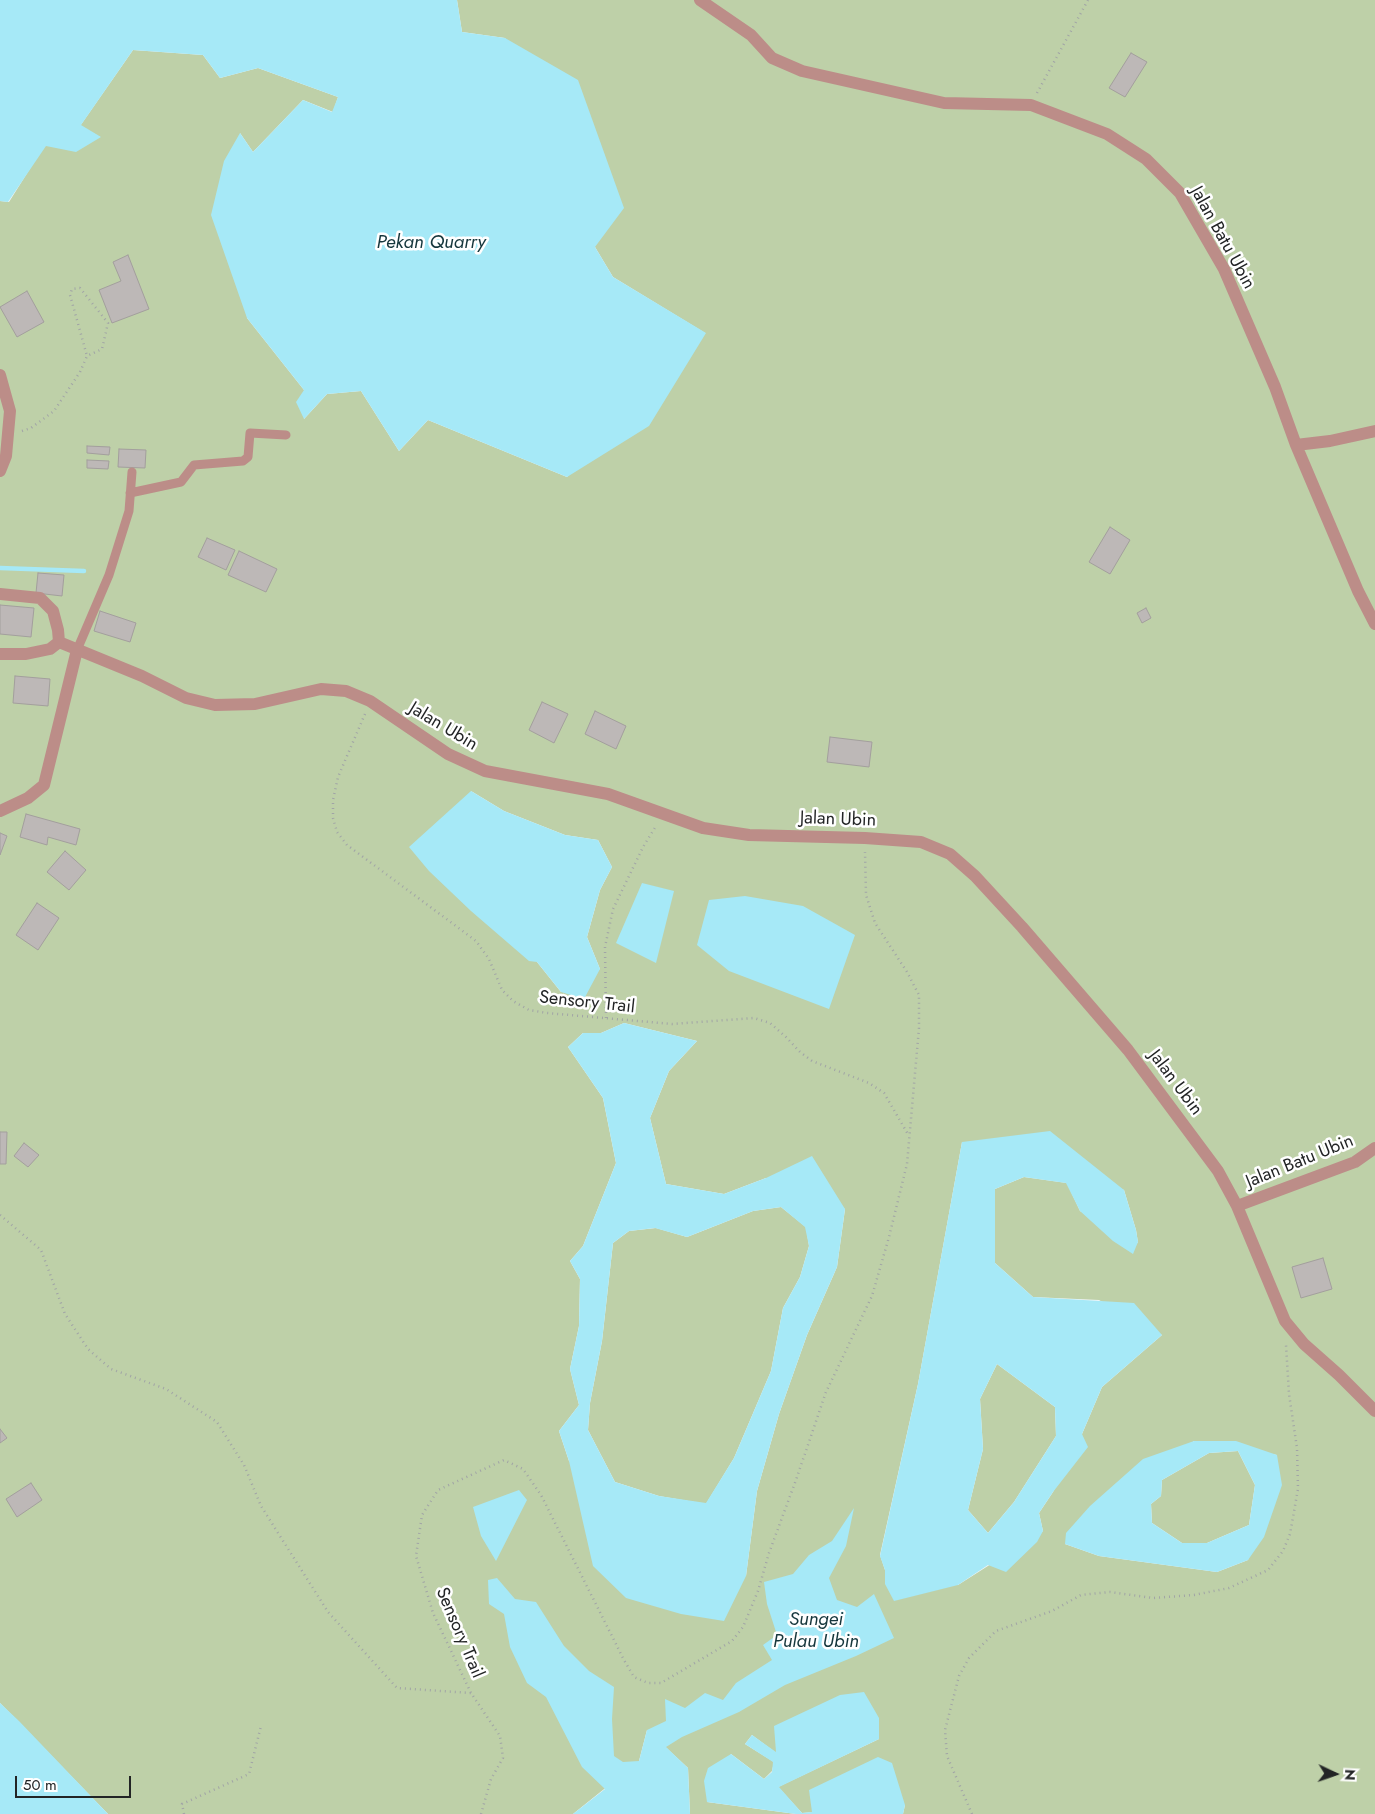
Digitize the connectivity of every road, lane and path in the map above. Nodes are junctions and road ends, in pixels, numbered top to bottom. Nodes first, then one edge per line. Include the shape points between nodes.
1 (700, 0) edge
2 (1088, 0) edge
3 (1031, 106) junction
4 (87, 356) junction
5 (0, 376) edge
6 (1375, 431) edge
7 (286, 435) dead end
8 (4, 436) edge
9 (1296, 445) junction
10 (0, 471) edge
11 (132, 472) dead end
12 (130, 493) junction
13 (0, 594) edge
14 (1375, 624) edge
15 (59, 642) junction
16 (77, 650) junction
17 (0, 654) edge
18 (370, 701) junction
19 (0, 811) edge
20 (664, 814) junction
21 (865, 838) junction
22 (606, 1018) junction
23 (910, 1137) junction
24 (1375, 1148) edge
25 (1237, 1206) junction
26 (0, 1214) edge
27 (1285, 1321) junction
28 (1375, 1411) edge
29 (471, 1693) junction
30 (261, 1726) dead end
31 (184, 1814) edge
32 (481, 1814) edge
33 (972, 1814) edge

1 - 3 street, Jalan Batu Ubin via 751,35 772,58 802,71 944,104
2 - 3 path
3 - 9 street, Jalan Batu Ubin via 1107,134 1146,159 1180,193 1224,269 1275,387
4 - 4 path via 102,349 108,323 80,288 72,290 70,295
4 - 8 path via 54,411 31,428
5 - 8 street via 10,411
6 - 9 street
7 - 12 lane via 250,433 248,457 242,461 194,465 181,482
8 - 10 street via 6,456
9 - 14 street, Jalan Batu Ubin
11 - 12 lane
12 - 16 lane via 129,511 109,575
13 - 15 street via 40,598 53,612
15 - 16 street, Jalan Ubin
15 - 17 street via 50,649 26,654
16 - 18 street, Jalan Ubin via 186,698 215,705 255,704 321,689 346,690
16 - 19 street via 44,785 28,798
18 - 20 street, Jalan Ubin via 448,754 484,771 608,794
18 - 22 path, Sensory Trail via 338,777 333,800 337,832 347,845 476,941 489,959 502,990 513,1001 538,1012
20 - 21 street, Jalan Ubin via 703,828 749,835
20 - 22 path via 643,847 612,909 605,947
21 - 23 path via 866,895 875,923 919,995
21 - 25 street, Jalan Ubin via 921,842 950,854 975,876 1128,1050 1218,1171
22 - 23 path, Sensory Trail via 681,1024 754,1018 770,1023 812,1061 869,1083 884,1093
23 - 29 path, Sensory Trail via 891,1228 872,1296 826,1392 758,1591 743,1627 732,1642 661,1683 648,1683 634,1677 542,1495 523,1468 504,1460 438,1490 422,1515 416,1556 433,1613
24 - 25 street, Jalan Batu Ubin via 1355,1162
25 - 27 street, Jalan Ubin
26 - 29 path via 41,1250 65,1314 88,1349 111,1368 166,1390 217,1422 244,1465 261,1506 328,1612 397,1688
27 - 28 street, Jalan Ubin via 1304,1344
27 - 33 path via 1298,1489 1290,1534 1283,1551 1268,1570 1229,1588 1153,1598 1110,1592 1081,1595 1052,1611 996,1631 969,1658 959,1676 945,1730 948,1756
29 - 32 path, Sensory Trail via 500,1736 503,1758 491,1779
30 - 31 path via 249,1774 182,1804

